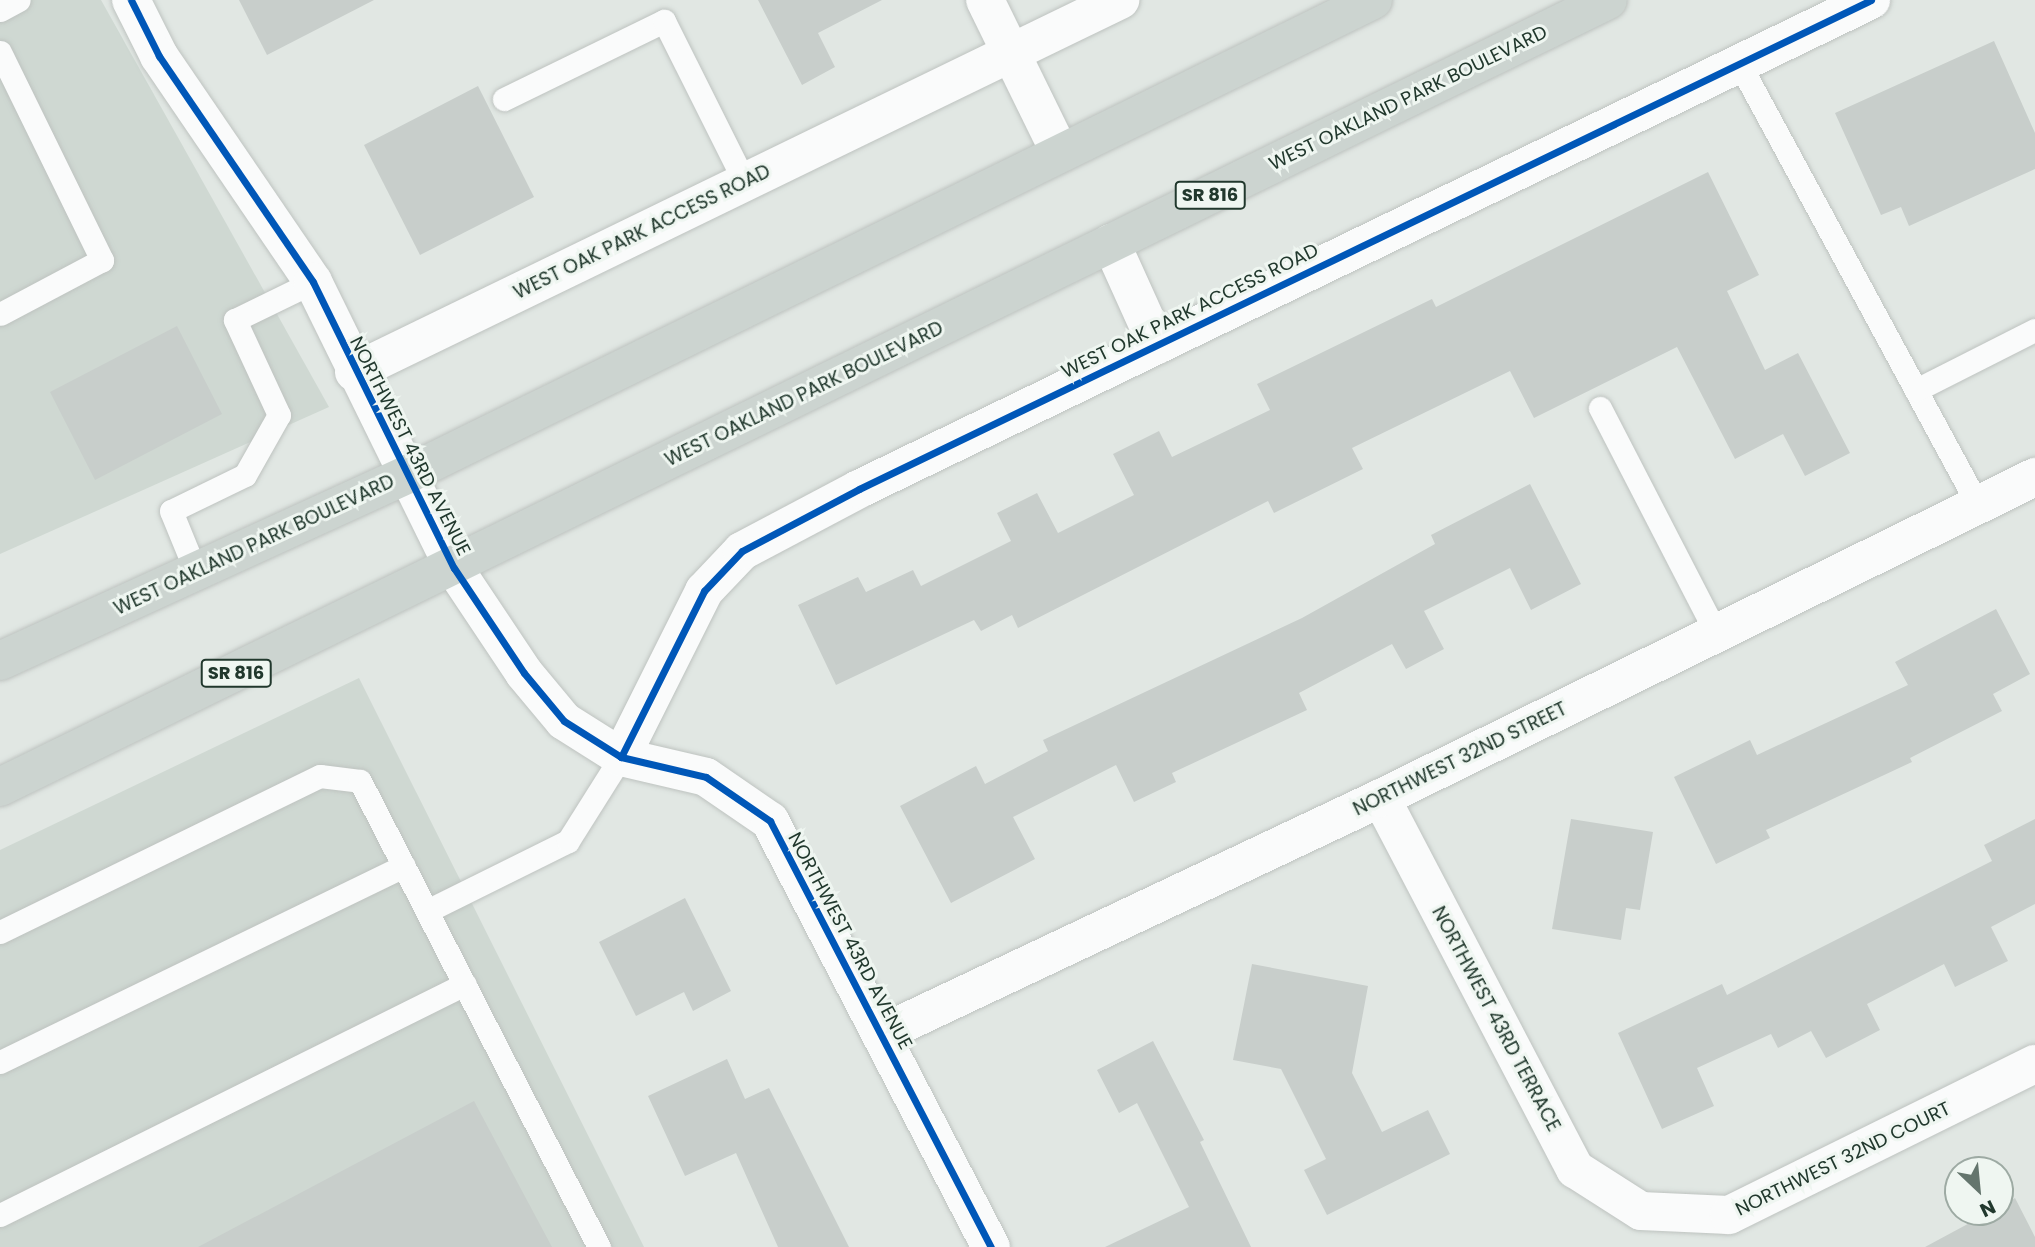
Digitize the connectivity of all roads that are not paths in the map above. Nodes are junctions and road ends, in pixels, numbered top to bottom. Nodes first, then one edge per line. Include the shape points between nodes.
1 (19, 0) edge
2 (131, 0) edge
3 (985, 0) edge
4 (1120, 0) edge
5 (1373, 0) edge
6 (1608, 0) edge
7 (1871, 0) edge
8 (0, 10) edge
9 (0, 52) edge
10 (1012, 54) junction
11 (1739, 63) junction
12 (504, 99) dead end
13 (1060, 153) junction
14 (745, 183) junction
15 (1111, 243) junction
16 (313, 282) junction
17 (0, 314) edge
18 (2035, 330) edge
19 (1157, 345) junction
20 (354, 372) junction
21 (1916, 390) junction
22 (1601, 408) dead end
23 (408, 474) junction
24 (2035, 477) edge
25 (1978, 505) junction
26 (454, 568) junction
27 (196, 572) junction
28 (1716, 634) junction
29 (0, 661) edge
30 (621, 757) junction
31 (0, 787) edge
32 (1381, 798) junction
33 (404, 866) junction
34 (426, 911) junction
35 (0, 932) edge
36 (464, 984) junction
37 (881, 1034) junction
38 (0, 1062) edge
39 (2035, 1064) edge
40 (1641, 1211) joint
41 (0, 1215) edge
42 (599, 1247) edge
43 (991, 1247) edge

1 - 8 lane
2 - 16 street, NORTHWEST 43RD AVENUE via 159,56
3 - 10 street
4 - 10 street, WEST OAK PARK ACCESS ROAD
5 - 13 main road, WEST OAKLAND PARK BOULEVARD
6 - 15 main road, WEST OAKLAND PARK BOULEVARD / SR 816
7 - 11 street, WEST OAK PARK ACCESS ROAD
9 - 17 lane via 102,260
10 - 13 street
10 - 14 street, WEST OAK PARK ACCESS ROAD
11 - 19 street, WEST OAK PARK ACCESS ROAD
11 - 21 lane
12 - 14 lane via 664,21
13 - 23 main road, WEST OAKLAND PARK BOULEVARD
14 - 20 street, WEST OAK PARK ACCESS ROAD
15 - 19 street
15 - 26 main road, WEST OAKLAND PARK BOULEVARD / SR 816
16 - 20 street, NORTHWEST 43RD AVENUE
16 - 27 lane via 236,320 279,415 245,475 171,511
18 - 21 lane
19 - 30 street, WEST OAK PARK ACCESS ROAD via 859,488 742,551 704,591
20 - 23 street, NORTHWEST 43RD AVENUE
21 - 25 lane
22 - 28 lane
23 - 26 street, NORTHWEST 43RD AVENUE
23 - 27 main road, WEST OAKLAND PARK BOULEVARD
24 - 25 street, NORTHWEST 32ND STREET
25 - 28 street, NORTHWEST 32ND STREET
26 - 30 street, NORTHWEST 43RD AVENUE via 524,673 564,721
26 - 31 main road, WEST OAKLAND PARK BOULEVARD / SR 816
27 - 29 main road, WEST OAKLAND PARK BOULEVARD
28 - 32 street, NORTHWEST 32ND STREET
30 - 34 lane via 568,841
30 - 37 street, NORTHWEST 43RD AVENUE via 706,777 770,821
32 - 37 street, NORTHWEST 32ND STREET
32 - 40 street, NORTHWEST 43RD TERRACE via 1574,1169
33 - 34 lane
33 - 35 lane via 360,782 320,776
33 - 38 lane
34 - 36 lane
36 - 41 lane
36 - 42 lane
37 - 43 street, NORTHWEST 43RD AVENUE
39 - 40 street, NORTHWEST 32ND COURT via 1729,1216

